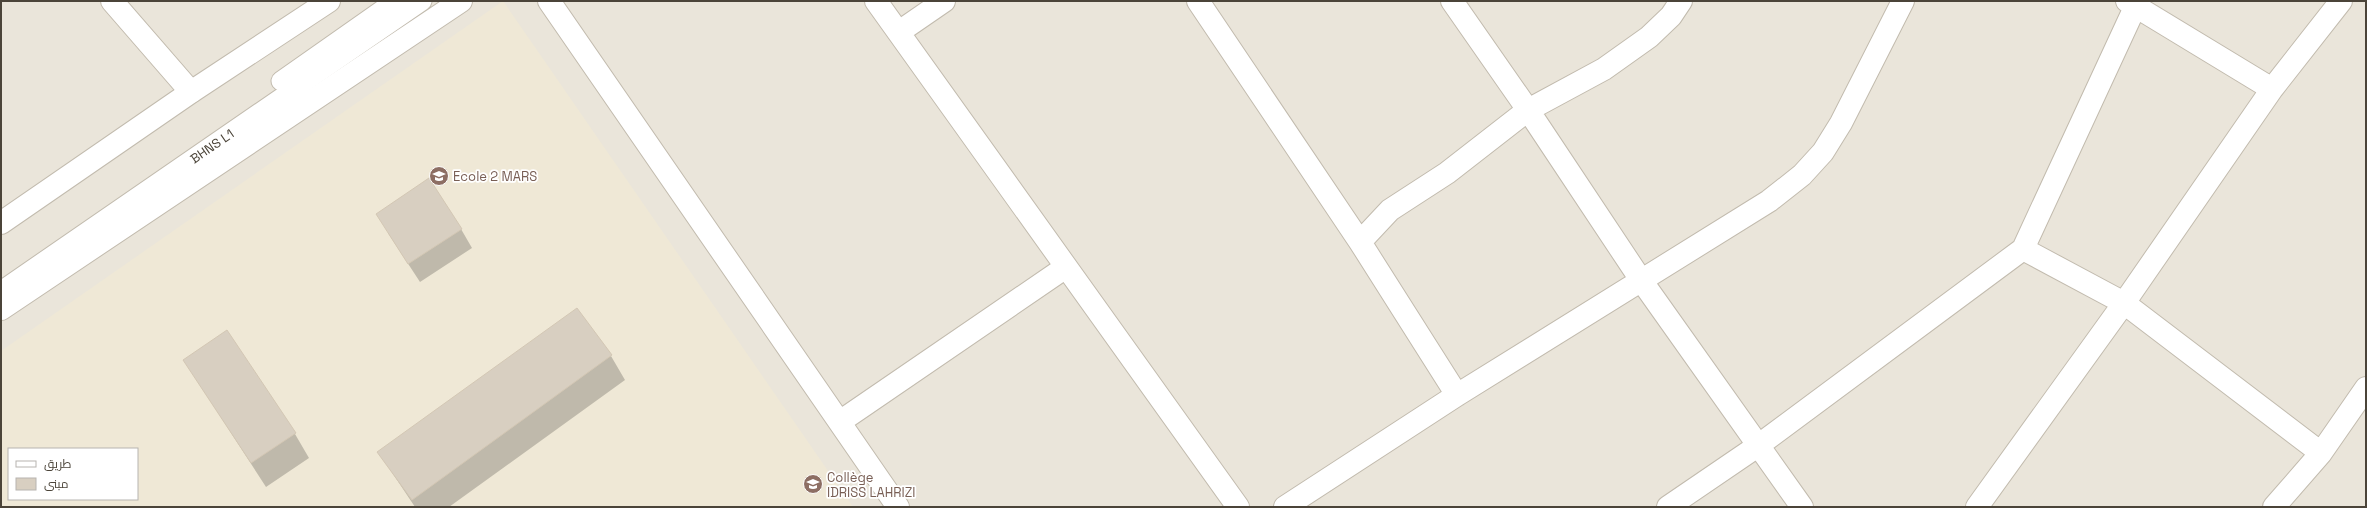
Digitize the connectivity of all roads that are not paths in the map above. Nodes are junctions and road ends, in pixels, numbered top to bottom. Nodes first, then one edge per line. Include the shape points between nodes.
1 (112, 1) edge
2 (330, 1) edge
3 (395, 1) edge
4 (422, 1) edge
5 (461, 1) edge
6 (549, 1) edge
7 (876, 1) edge
8 (944, 1) edge
9 (1198, 1) edge
10 (1452, 1) edge
11 (1681, 1) edge
12 (1903, 1) edge
13 (2340, 1) edge
14 (2131, 3) edge
15 (899, 32) junction
16 (2272, 89) junction
17 (191, 92) junction
18 (1528, 110) junction
19 (1, 223) edge
20 (1360, 242) junction
21 (2023, 249) junction
22 (1066, 267) junction
23 (1, 278) edge
24 (1641, 280) junction
25 (1, 291) edge
26 (2124, 303) junction
27 (1, 309) edge
28 (2366, 388) edge
29 (1457, 395) junction
30 (840, 421) junction
31 (1760, 445) junction
32 (2321, 453) junction
33 (898, 507) edge
34 (1238, 507) edge
35 (1285, 507) edge
36 (1668, 507) edge
37 (1802, 507) edge
38 (1977, 507) edge
39 (2274, 507) edge

1 - 17 street
2 - 17 street
3 - 23 lane, BHNS L1
4 - 25 lane, BHNS L1
5 - 27 street
6 - 30 street
7 - 15 street
8 - 15 street
9 - 20 street
10 - 18 street
11 - 18 street via 1671,16 1649,37 1604,69
12 - 24 street via 1841,122 1823,152 1802,175 1769,201
13 - 16 street
14 - 16 street
14 - 21 street
15 - 22 street
16 - 26 street
17 - 19 street
18 - 20 street via 1447,173 1390,210
18 - 24 street
20 - 29 street
21 - 26 street
21 - 31 street
22 - 30 street
22 - 34 street
24 - 29 street
24 - 31 street
26 - 32 street
26 - 38 street
28 - 32 street
29 - 35 street
30 - 33 street
31 - 36 street
31 - 37 street
32 - 39 street

